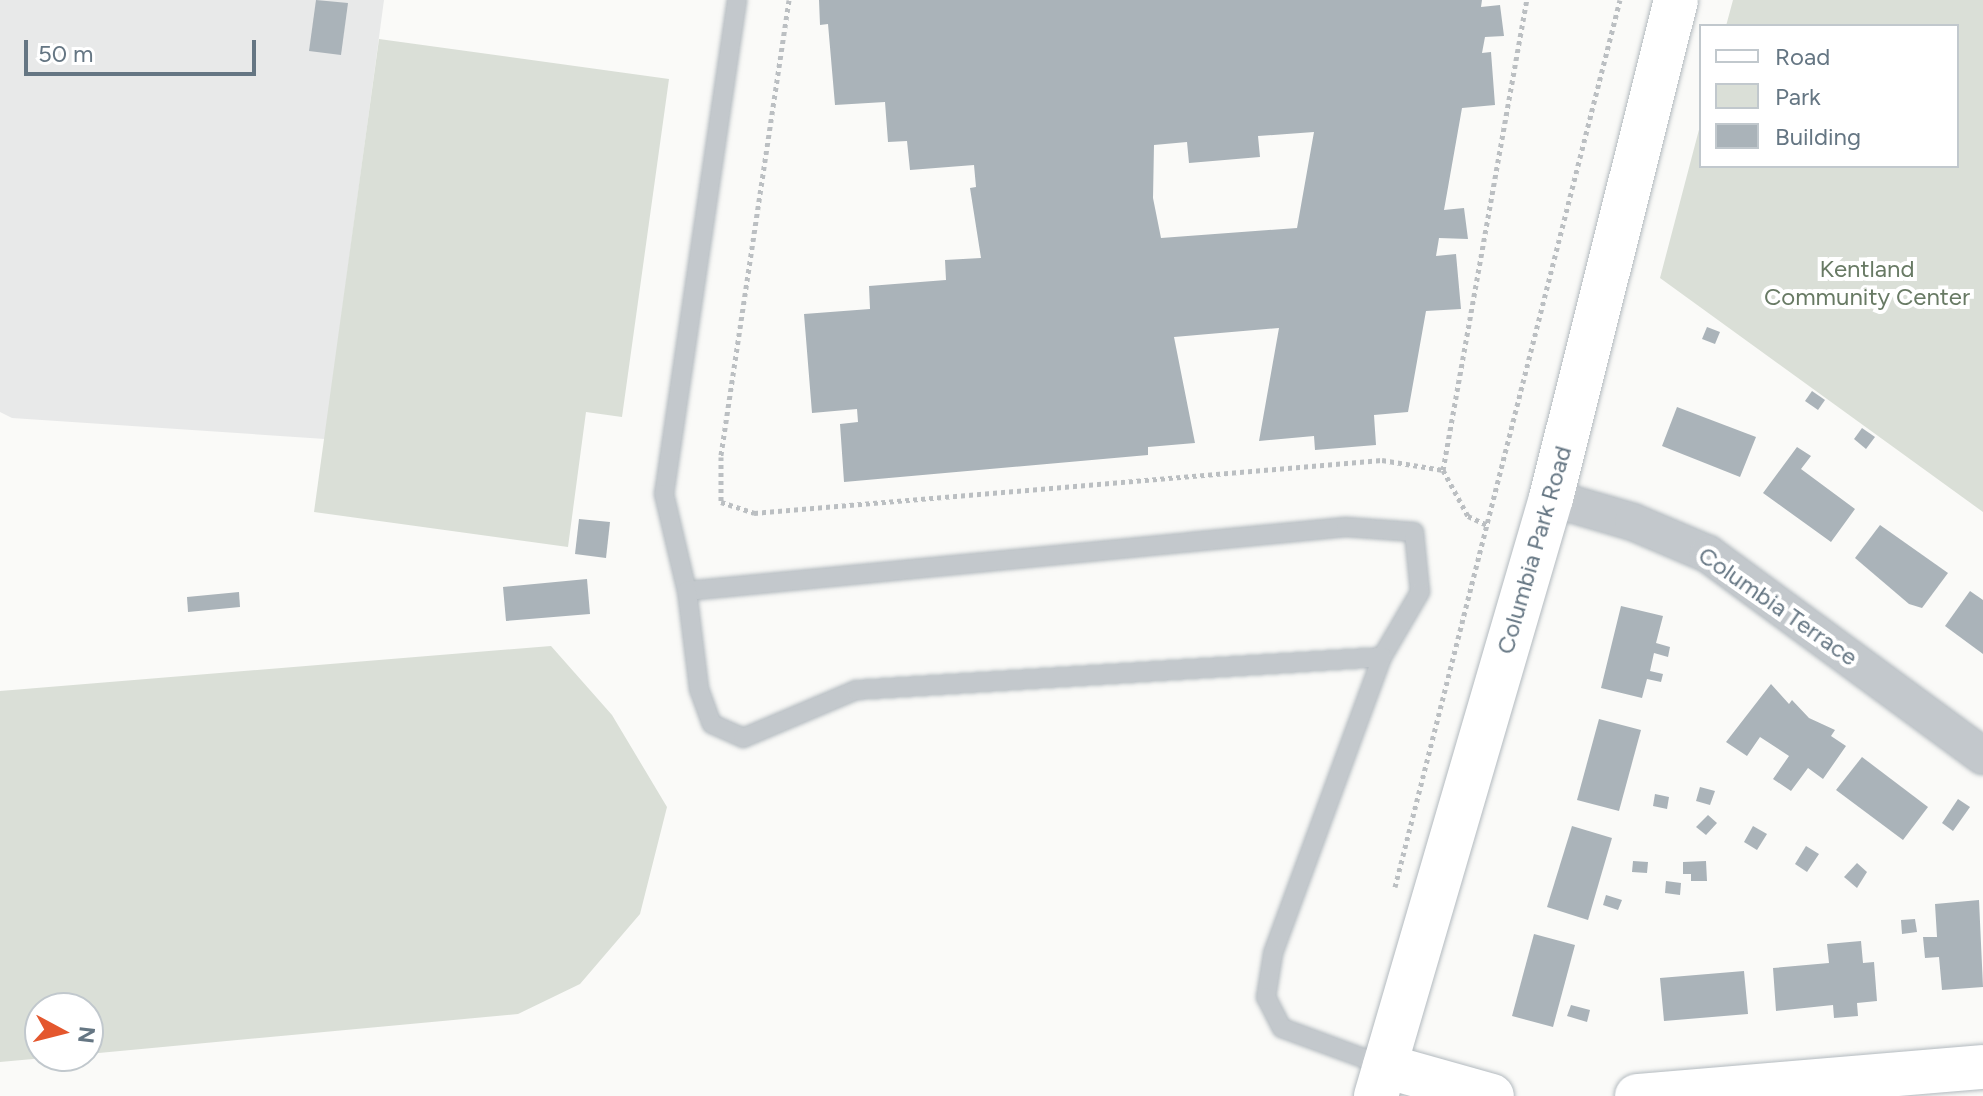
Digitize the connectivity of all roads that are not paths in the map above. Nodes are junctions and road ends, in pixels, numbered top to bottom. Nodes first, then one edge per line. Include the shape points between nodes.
1 (737, 0) edge
2 (1676, 0) edge
3 (1551, 498) junction
4 (687, 591) junction
5 (1382, 657) junction
6 (1983, 756) edge
7 (1983, 1067) edge
8 (1381, 1081) edge
9 (1492, 1096) edge
10 (1637, 1096) edge

1 - 4 lane via 664,494
2 - 3 street, Columbia Park Road
3 - 6 street, Columbia Terrace via 1633,522 1708,554
3 - 8 street, Columbia Park Road
4 - 5 lane via 699,689 712,724 743,738 856,690
4 - 5 lane via 1346,527 1414,532 1420,592
5 - 8 lane via 1273,954 1266,997 1282,1028
7 - 10 street
8 - 9 street

